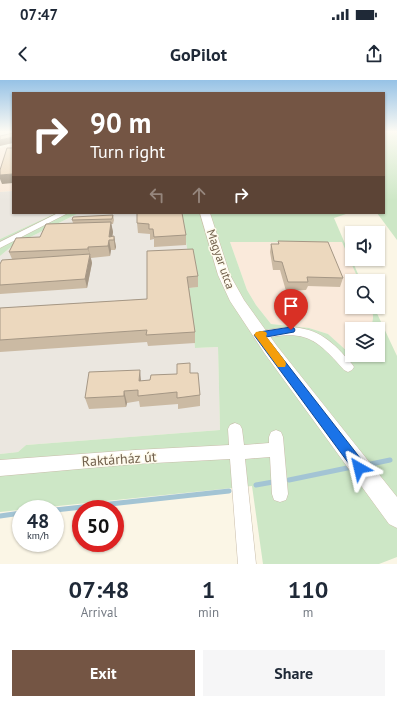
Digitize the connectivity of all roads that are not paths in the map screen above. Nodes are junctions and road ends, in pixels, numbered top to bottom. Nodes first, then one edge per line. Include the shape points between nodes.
1 (62, 214) edge
2 (205, 214) edge
3 (0, 245) edge
4 (259, 335) junction
5 (348, 367) dead end
6 (235, 429) dead end
7 (238, 451) junction
8 (0, 468) edge
9 (280, 494) dead end
10 (397, 516) edge
11 (247, 564) edge

1 - 3 street
2 - 4 main road, Magyar utca via 228,284
4 - 5 street via 282,330 309,333 326,342
4 - 10 main road, Magyar utca
6 - 7 street
7 - 8 street, Raktárház út
7 - 9 street, Raktárház út via 276,444
7 - 11 street

